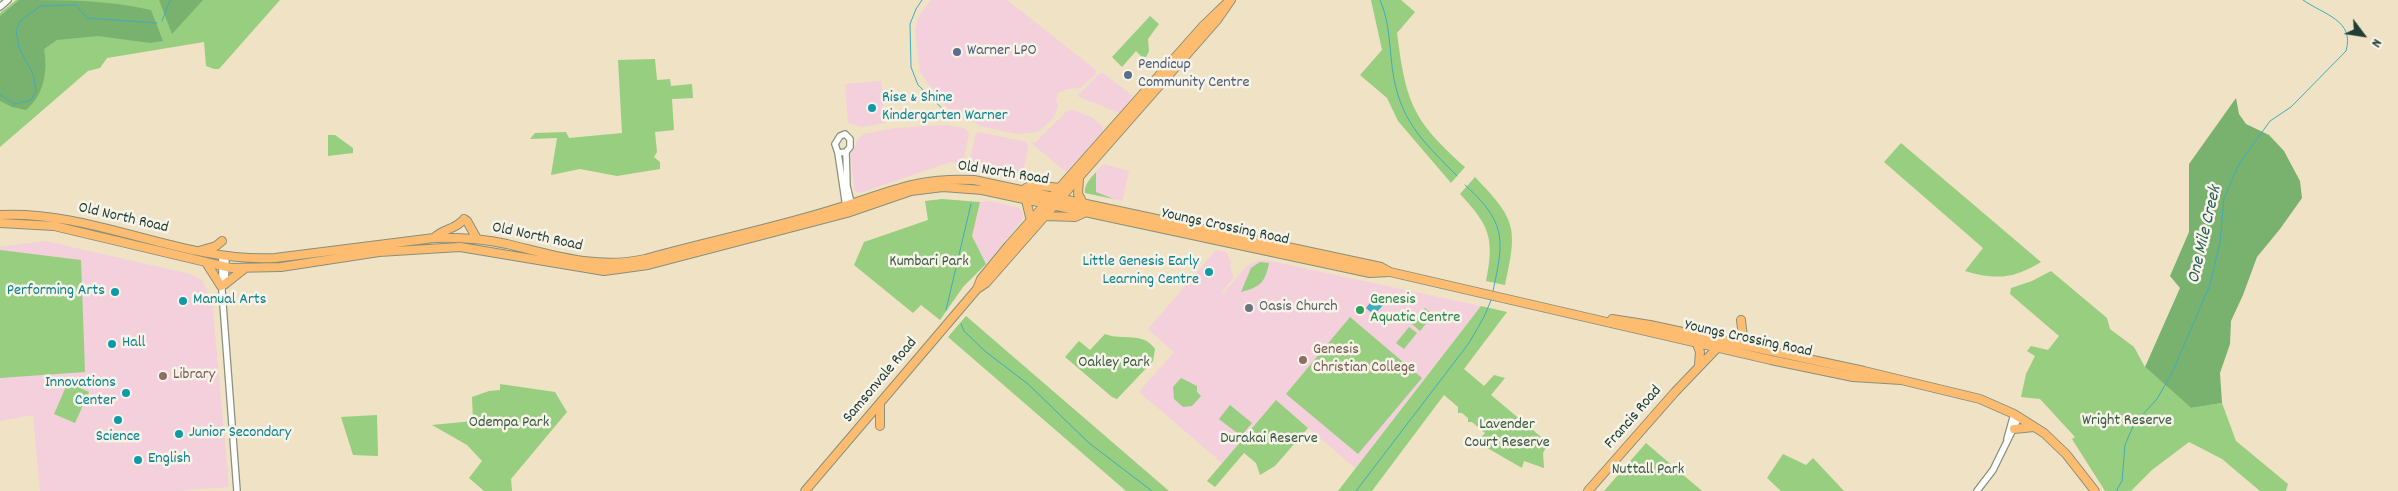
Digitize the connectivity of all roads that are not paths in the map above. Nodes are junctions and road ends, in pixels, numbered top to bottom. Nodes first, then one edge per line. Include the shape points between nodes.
1 (8, 0) edge
2 (1231, 0) edge
3 (0, 6) edge
4 (846, 152) junction
5 (838, 153) junction
6 (1079, 179) junction
7 (1061, 188) junction
8 (1023, 190) junction
9 (1057, 197) junction
10 (1026, 200) junction
11 (1083, 203) junction
12 (1050, 205) junction
13 (849, 208) junction
14 (1084, 213) junction
15 (0, 215) edge
16 (1045, 216) junction
17 (1031, 221) junction
18 (0, 223) edge
19 (434, 238) junction
20 (477, 239) junction
21 (222, 241) dead end
22 (199, 251) junction
23 (224, 256) junction
24 (208, 264) junction
25 (223, 267) junction
26 (244, 269) junction
27 (1390, 272) junction
28 (223, 285) junction
29 (977, 289) junction
30 (1591, 317) junction
31 (1741, 320) dead end
32 (1697, 344) junction
33 (1718, 344) junction
34 (1754, 348) junction
35 (1699, 364) junction
36 (1864, 375) junction
37 (1681, 386) junction
38 (880, 404) junction
39 (2016, 416) junction
40 (880, 426) dead end
41 (2034, 427) junction
42 (2014, 429) junction
43 (2005, 443) junction
44 (237, 491) edge
45 (805, 491) edge
46 (1588, 491) edge
47 (1976, 491) edge
48 (2095, 491) edge

1 - 3 street
2 - 6 main road, Samsonvale Road
2 - 7 main road, Samsonvale Road via 1203,26
4 - 5 street
4 - 5 street via 851,140 845,134 836,144
4 - 13 street
5 - 13 street
6 - 9 main road, Samsonvale Road
6 - 11 main road via 1078,194
7 - 8 main road via 1031,185
7 - 9 main road, Samsonvale Road
8 - 9 main road, Old North Road
8 - 13 main road, Old North Road via 982,181 937,179 906,185
9 - 11 main road, Youngs Crossing Road
9 - 12 main road, Samsonvale Road
10 - 12 main road, Old North Road
10 - 13 main road, Old North Road via 970,188 943,187 899,194
10 - 17 main road
11 - 27 main road, Youngs Crossing Road via 1381,267
12 - 14 main road, Youngs Crossing Road
12 - 16 main road, Samsonvale Road
12 - 17 main road, Samsonvale Road
13 - 20 main road, Old North Road via 646,259 614,264 582,262
13 - 26 main road, Old North Road via 623,270 580,268 460,247 379,252 281,267
14 - 16 main road via 1075,217
14 - 27 main road, Youngs Crossing Road via 1370,273
15 - 22 main road, Old North Road via 59,218
16 - 29 main road, Samsonvale Road
17 - 29 main road, Samsonvale Road via 981,279
18 - 24 main road, Old North Road via 54,226
19 - 20 main road, Old North Road
19 - 20 main road via 462,220 468,221
19 - 23 main road, Old North Road via 275,258
21 - 22 main road
22 - 23 main road, Old North Road
23 - 25 street
24 - 25 main road, Old North Road
24 - 28 main road
25 - 26 main road, Old North Road
25 - 28 street
26 - 28 main road
27 - 30 main road, Youngs Crossing Road
28 - 44 street
29 - 38 main road, Samsonvale Road
30 - 32 main road, Youngs Crossing Road
30 - 33 main road, Youngs Crossing Road via 1650,325
31 - 34 main road via 1743,337
32 - 33 main road, Youngs Crossing Road
32 - 35 main road
33 - 34 main road, Youngs Crossing Road
33 - 35 main road, Francis Road
33 - 36 main road, Youngs Crossing Road
33 - 37 main road, Francis Road
34 - 36 main road, Youngs Crossing Road
35 - 37 main road, Francis Road
36 - 39 main road, Youngs Crossing Road via 1970,396
37 - 46 main road, Francis Road
38 - 40 main road
38 - 45 main road, Samsonvale Road
39 - 41 main road, Youngs Crossing Road
39 - 42 street
39 - 43 street
41 - 42 main road
41 - 48 main road, Youngs Crossing Road via 2066,454
42 - 43 street
43 - 47 street via 1992,470

